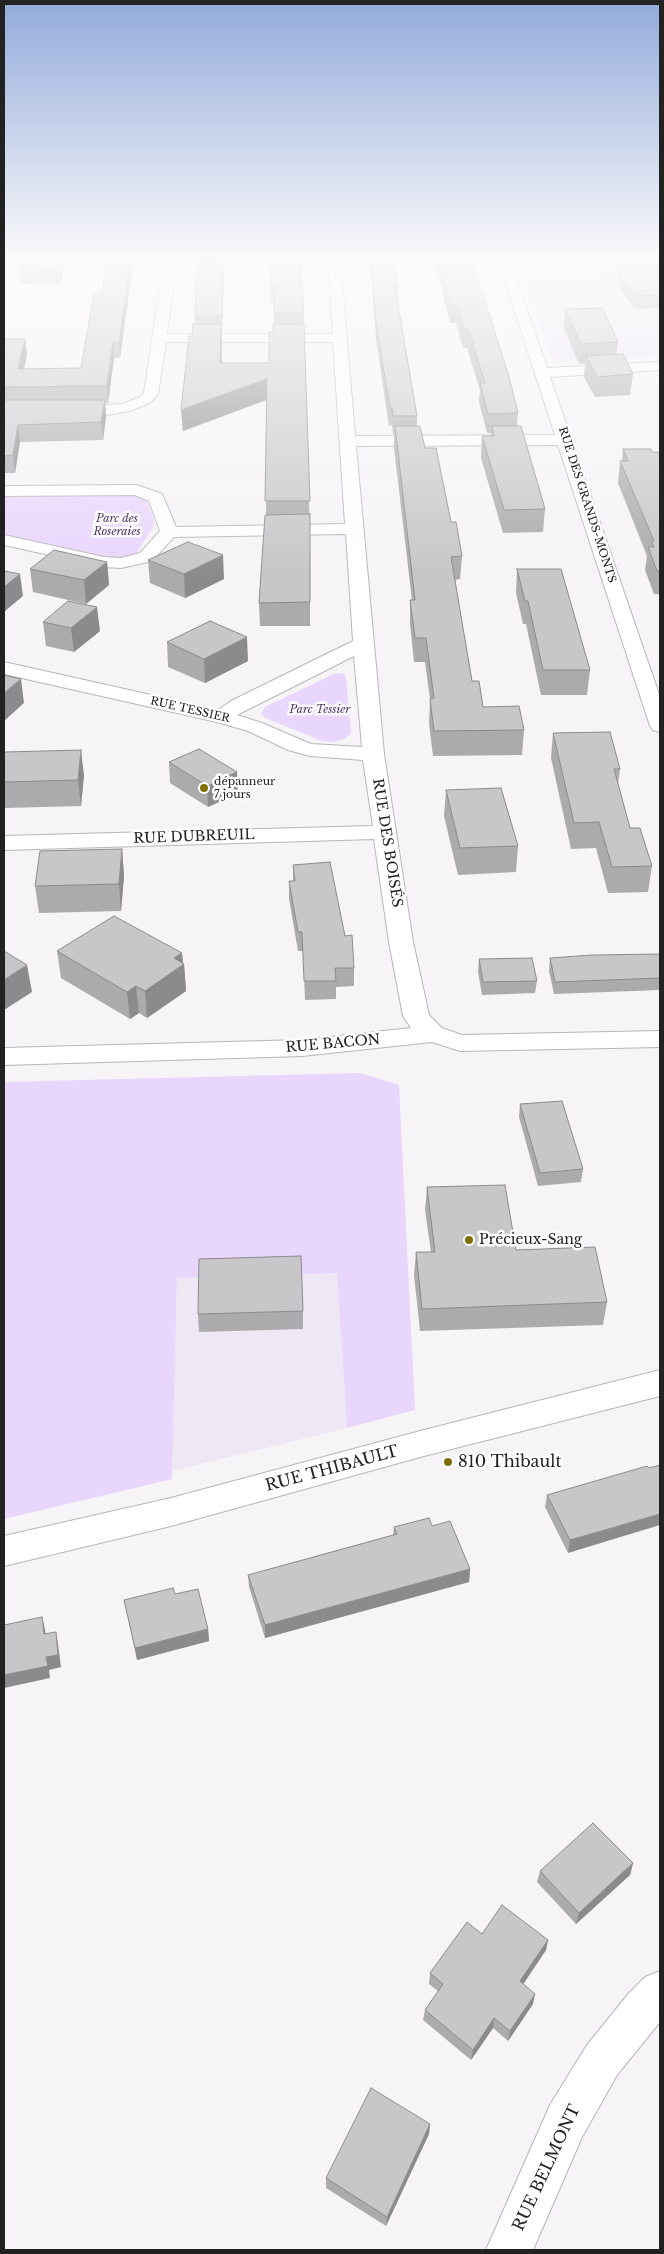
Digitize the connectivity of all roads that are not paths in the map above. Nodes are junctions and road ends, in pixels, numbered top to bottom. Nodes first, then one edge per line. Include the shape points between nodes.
1 (156, 362) edge
2 (342, 362) edge
3 (539, 362) edge
4 (660, 366) edge
5 (543, 373) junction
6 (4, 411) edge
7 (565, 440) junction
8 (349, 441) junction
9 (4, 491) edge
10 (355, 529) junction
11 (169, 532) junction
12 (4, 540) edge
13 (363, 644) junction
14 (4, 668) edge
15 (222, 717) junction
16 (660, 726) edge
17 (373, 754) junction
18 (384, 832) junction
19 (4, 842) edge
20 (433, 1034) junction
21 (660, 1039) edge
22 (4, 1057) edge
23 (660, 1383) edge
24 (4, 1551) edge
25 (660, 1992) edge
26 (509, 2250) edge

1 - 6 street via 151,394 136,405 107,410
2 - 8 street, RUE DES BOISÉS
3 - 5 street, RUE DES GRANDS-MONTS
4 - 5 street
5 - 7 street, RUE DES GRANDS-MONTS
7 - 8 street
7 - 16 street, RUE DES GRANDS-MONTS
8 - 10 street, RUE DES BOISÉS
9 - 11 street via 137,490 156,498
10 - 11 street
10 - 13 street, RUE DES BOISÉS
11 - 12 street via 146,557 121,563
13 - 15 street via 238,705
13 - 17 street, RUE DES BOISÉS
14 - 15 street, RUE TESSIER
15 - 17 street, RUE TESSIER via 310,750
17 - 18 street, RUE DES BOISÉS
18 - 19 street, RUE DUBREUIL
18 - 20 street, RUE DES BOISÉS via 416,1016
20 - 21 street, RUE BACON via 460,1043
20 - 22 street, RUE BACON via 302,1048
23 - 24 street, RUE THIBAULT via 180,1510
25 - 26 street, RUE BELMONT via 602,2060 566,2121

